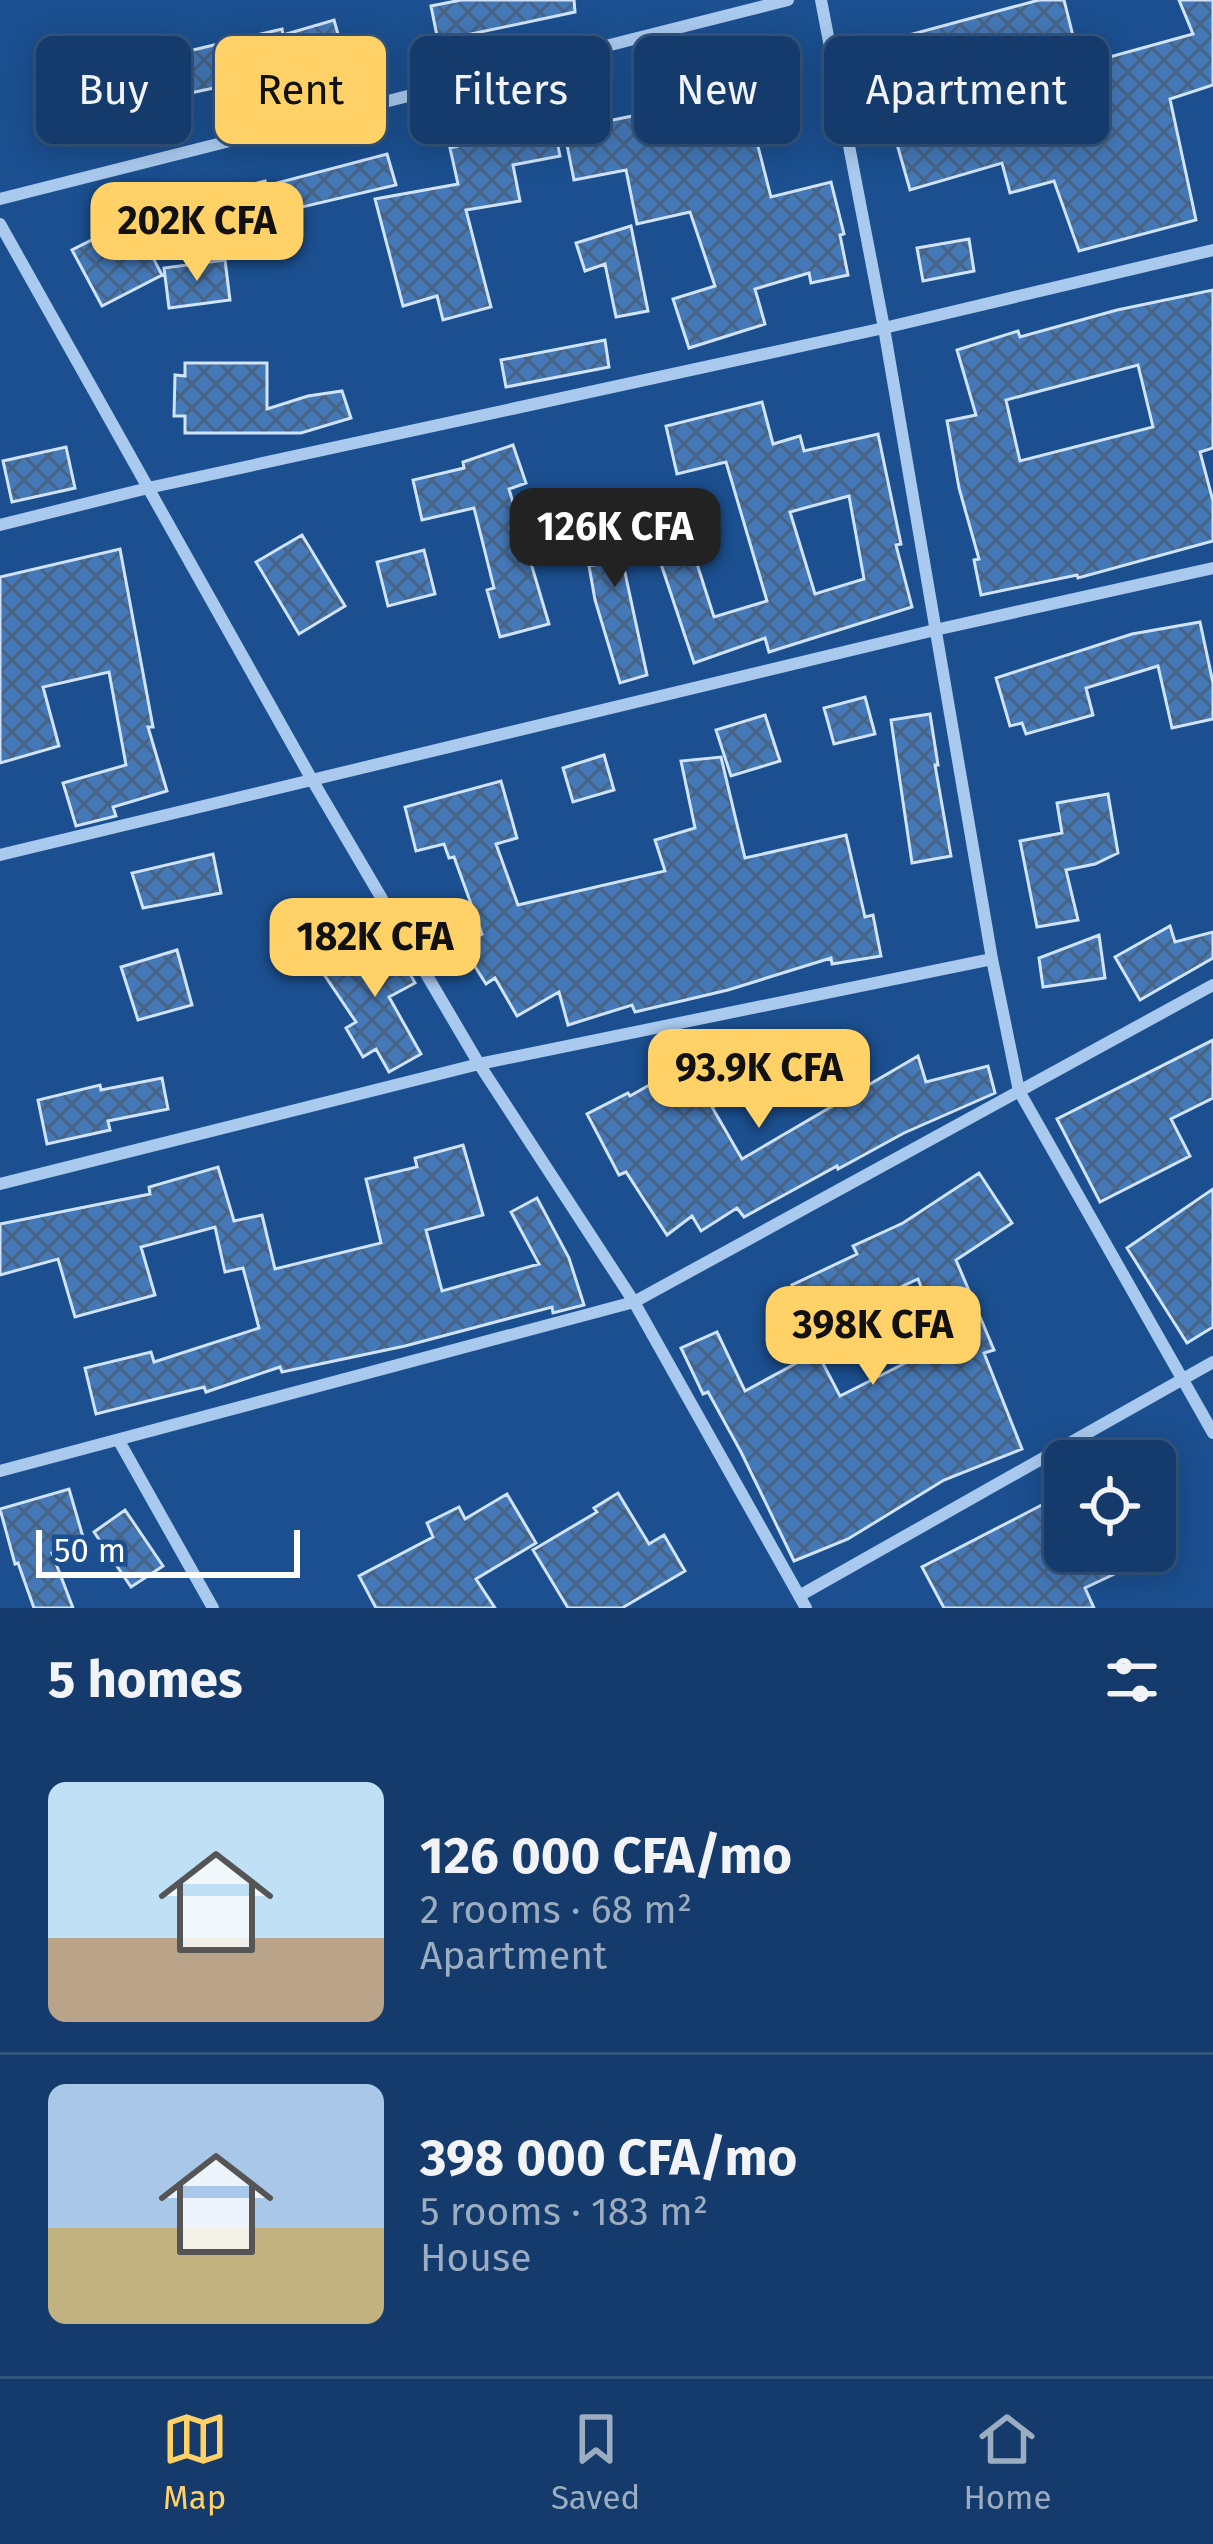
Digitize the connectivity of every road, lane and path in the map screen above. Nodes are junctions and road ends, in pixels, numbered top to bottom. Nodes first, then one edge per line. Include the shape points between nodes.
1 (788, 0) edge
2 (821, 0) edge
3 (0, 199) edge
4 (0, 224) edge
5 (1213, 250) edge
6 (884, 328) junction
7 (148, 488) junction
8 (0, 526) edge
9 (1213, 568) edge
10 (935, 630) junction
11 (311, 778) junction
12 (0, 855) edge
13 (992, 959) junction
14 (1213, 985) edge
15 (479, 1064) junction
16 (1019, 1091) junction
17 (0, 1184) edge
18 (634, 1302) junction
19 (1213, 1362) edge
20 (1182, 1379) junction
21 (1213, 1433) edge
22 (119, 1441) junction
23 (0, 1471) edge
24 (803, 1602) edge
25 (213, 1608) edge

1 - 3 street
2 - 6 street
4 - 7 street
5 - 6 street
6 - 7 street
6 - 10 street
7 - 8 street
7 - 11 street
9 - 10 street
10 - 11 street
10 - 13 street
11 - 12 street
11 - 15 street
13 - 15 street
13 - 16 street
14 - 16 street
15 - 17 street
15 - 18 street
16 - 18 street
16 - 20 street
18 - 22 street
18 - 24 street
19 - 20 street
20 - 21 street
20 - 24 street
22 - 23 street
22 - 25 street

